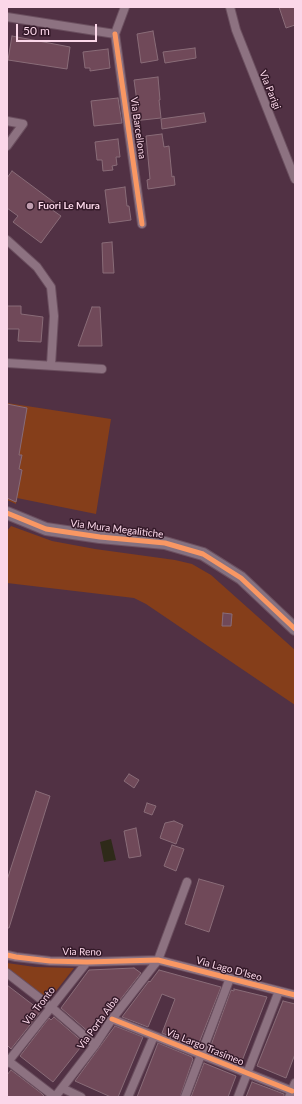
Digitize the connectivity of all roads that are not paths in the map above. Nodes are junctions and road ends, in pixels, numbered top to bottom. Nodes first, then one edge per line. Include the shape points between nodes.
1 (125, 7) edge
2 (230, 7) edge
3 (7, 18) edge
4 (115, 34) junction
5 (7, 121) edge
6 (7, 146) edge
7 (295, 179) edge
8 (142, 224) dead end
9 (7, 240) edge
10 (7, 363) edge
11 (51, 365) junction
12 (102, 369) dead end
13 (7, 513) edge
14 (295, 628) edge
15 (187, 882) dead end
16 (7, 955) edge
17 (158, 960) junction
18 (86, 962) junction
19 (7, 973) edge
20 (230, 978) junction
21 (279, 991) junction
22 (295, 995) edge
23 (51, 1007) junction
24 (112, 1019) junction
25 (154, 1036) junction
26 (95, 1045) junction
27 (201, 1055) junction
28 (8, 1061) edge
29 (247, 1073) junction
30 (295, 1083) edge
31 (62, 1088) junction
32 (290, 1094) edge
33 (55, 1097) edge
34 (81, 1097) edge
35 (128, 1097) edge
36 (185, 1097) edge
37 (238, 1097) edge

1 - 4 street
2 - 7 street, Via Parigi via 236,30
3 - 4 street
4 - 8 street, Via Barcellona
5 - 6 street via 23,124
9 - 11 street via 37,267 51,287 54,316
10 - 11 street
11 - 12 street
13 - 14 street, Via Mura Megalitiche via 46,529 165,543 203,554 241,578
15 - 17 street, Via Porta Alba
16 - 18 street, Via Reno via 50,961
17 - 18 street, Via Reno
17 - 20 street, Via Lago D'Iseo
17 - 24 street, Via Porta Alba
18 - 23 street, Via Tronto
19 - 23 street
20 - 21 street, Via Lago D'Iseo
20 - 27 street
21 - 22 street, Via Lago D'Iseo
21 - 29 street
23 - 26 street
23 - 28 street, Via Tronto
24 - 25 street, Via Largo Trasimeo
24 - 26 street, Via Porta Alba
25 - 27 street, Via Largo Trasimeo
25 - 35 street
26 - 31 street, Via Porta Alba
27 - 29 street, Via Largo Trasimeo
27 - 36 street
28 - 33 street
29 - 32 street, Via Largo Trasimeo
29 - 37 street
30 - 32 street
31 - 33 street, Via Porta Alba
31 - 34 street

